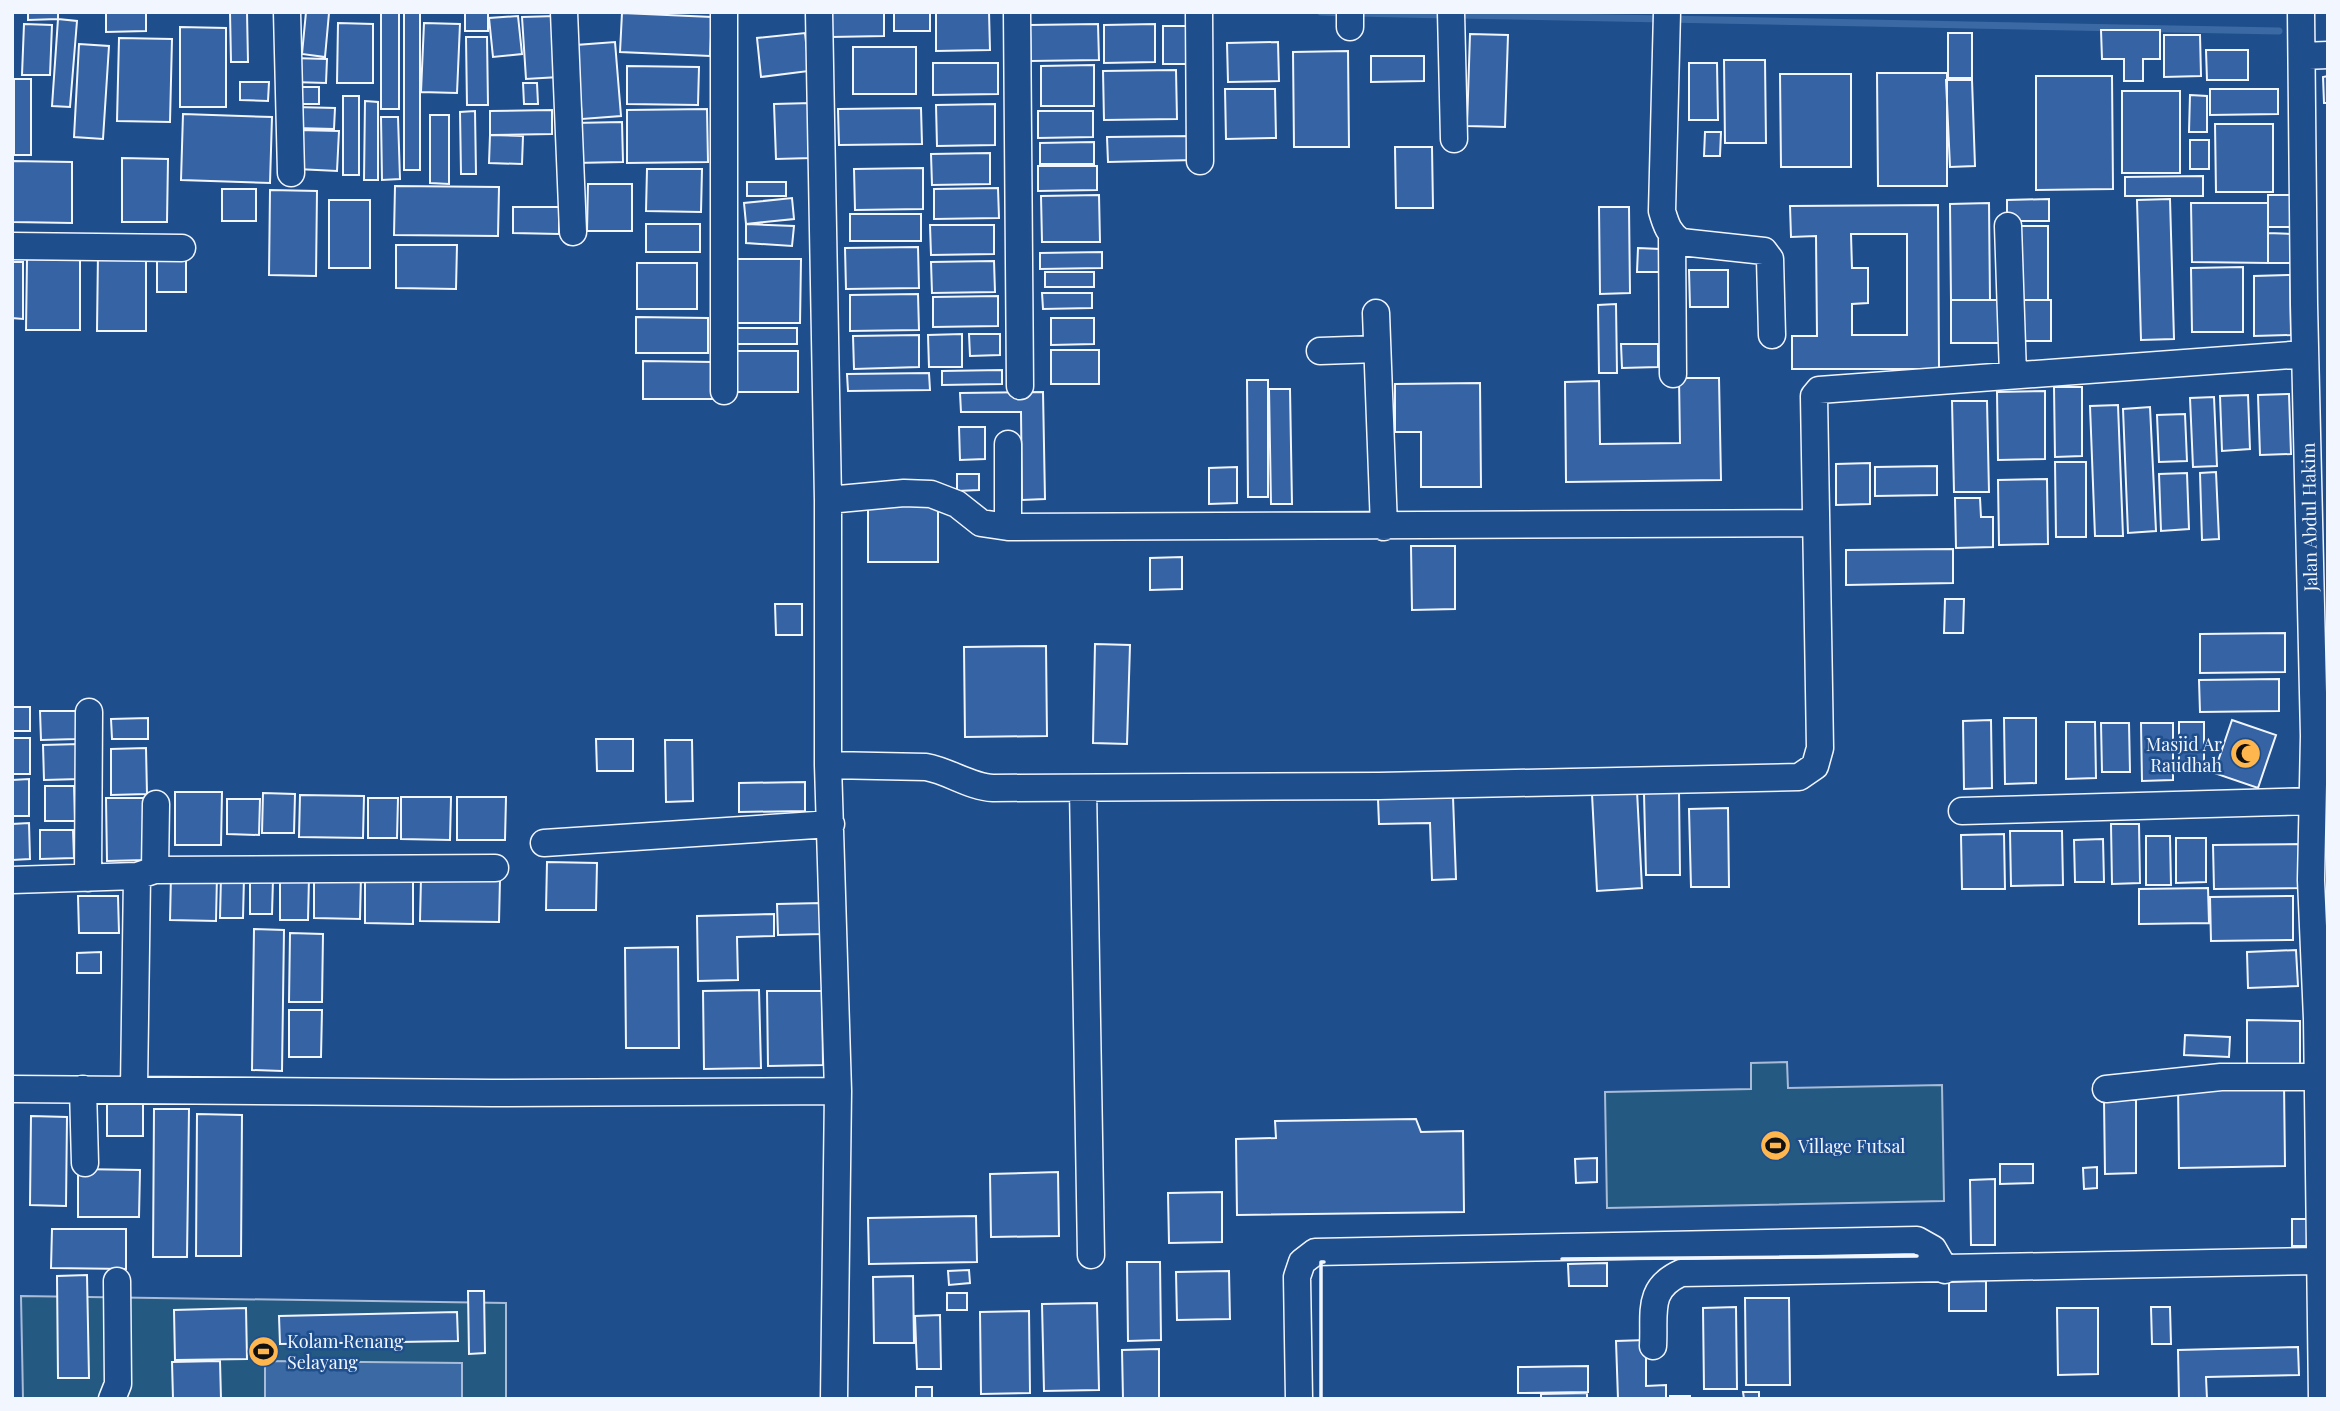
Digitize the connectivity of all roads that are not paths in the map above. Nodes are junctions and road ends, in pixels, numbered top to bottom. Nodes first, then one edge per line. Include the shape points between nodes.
1 (287, 12) edge
2 (564, 12) edge
3 (724, 12) edge
4 (819, 12) edge
5 (1017, 12) edge
6 (1199, 12) edge
7 (2301, 12) edge
8 (1667, 19) edge
9 (1451, 22) edge
10 (2315, 56) edge
11 (1454, 139) dead end
12 (1200, 161) dead end
13 (291, 173) dead end
14 (2008, 226) dead end
15 (572, 232) dead end
16 (1672, 236) junction
17 (12, 246) edge
18 (182, 248) dead end
19 (2316, 303) edge
20 (1376, 313) dead end
21 (1772, 335) dead end
22 (1377, 349) junction
23 (1320, 351) dead end
24 (2305, 355) junction
25 (1673, 374) dead end
26 (2013, 375) junction
27 (1020, 386) dead end
28 (724, 391) dead end
29 (1008, 444) dead end
30 (2318, 474) edge
31 (828, 500) junction
32 (1815, 523) junction
33 (1008, 527) junction
34 (1384, 527) junction
35 (89, 712) dead end
36 (2321, 736) edge
37 (828, 765) junction
38 (1083, 788) junction
39 (2311, 801) junction
40 (156, 804) dead end
41 (1962, 811) dead end
42 (831, 824) junction
43 (544, 843) dead end
44 (495, 868) dead end
45 (146, 873) junction
46 (88, 878) junction
47 (12, 880) edge
48 (2320, 880) edge
49 (2322, 1019) edge
50 (2318, 1077) junction
51 (83, 1088) junction
52 (134, 1088) junction
53 (12, 1089) edge
54 (2106, 1089) dead end
55 (838, 1091) junction
56 (85, 1163) dead end
57 (2323, 1199) edge
58 (1091, 1255) dead end
59 (2319, 1261) junction
60 (1945, 1270) junction
61 (117, 1281) dead end
62 (2324, 1345) edge
63 (1653, 1346) dead end
64 (112, 1399) edge
65 (834, 1399) edge
66 (1299, 1399) edge
67 (2322, 1399) edge

1 - 13 street
2 - 15 street
3 - 28 street
4 - 31 street
5 - 27 street
6 - 12 street
7 - 10 street, Jalan Abdul Hakim
8 - 16 street via 1662,211
9 - 11 street
10 - 19 street, Jalan Abdul Hakim
14 - 26 street
16 - 21 street via 1681,242 1764,251 1770,259
16 - 25 street
17 - 18 street
19 - 24 street, Jalan Abdul Hakim
20 - 22 street
22 - 23 street
22 - 34 street
24 - 26 street
24 - 30 street, Jalan Abdul Hakim
26 - 32 street via 1819,390 1814,396
29 - 33 street
30 - 36 street, Jalan Abdul Hakim
31 - 33 street via 931,494 957,505 981,523
31 - 37 street
32 - 34 street
32 - 38 street via 1820,748 1815,766 1799,777
33 - 34 street
35 - 46 street
36 - 39 street, Jalan Abdul Hakim
37 - 38 street via 926,767 984,788
37 - 42 street
38 - 58 street
39 - 41 street
39 - 48 street, Jalan Abdul Hakim
40 - 45 street
42 - 43 street
42 - 55 street
44 - 45 street
45 - 46 street
45 - 52 street
46 - 47 street
48 - 49 street, Jalan Abdul Hakim
49 - 50 street, Jalan Abdul Hakim
50 - 54 street via 2221,1077
50 - 57 street, Jalan Abdul Hakim
51 - 52 street
51 - 53 street
51 - 56 street
52 - 55 street
55 - 65 street
57 - 59 street, Jalan Abdul Hakim
59 - 60 street
59 - 62 street, Jalan Abdul Hakim
60 - 63 street via 1681,1273 1664,1281 1656,1292
60 - 66 street via 1933,1249 1917,1240 1315,1252 1302,1262 1297,1277
61 - 64 street via 118,1384
62 - 67 street, Jalan Abdul Hakim

